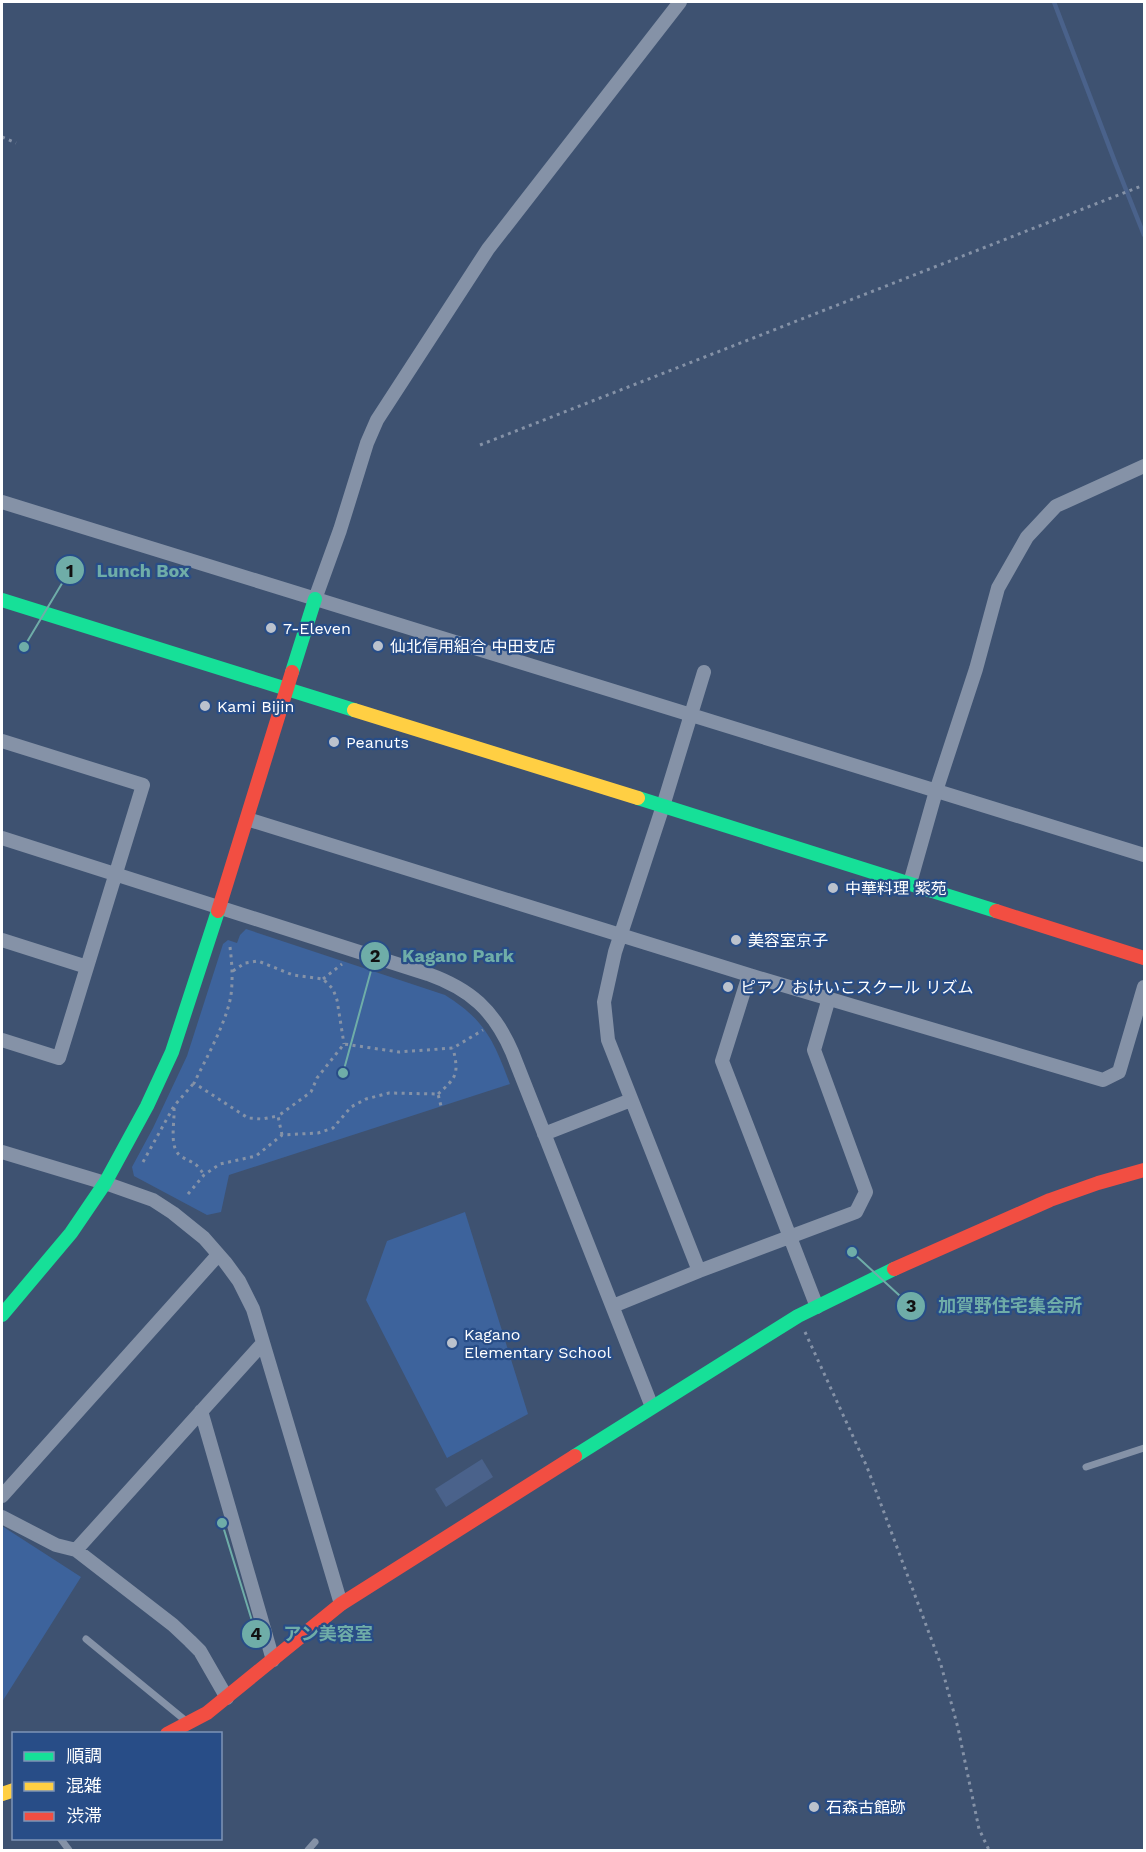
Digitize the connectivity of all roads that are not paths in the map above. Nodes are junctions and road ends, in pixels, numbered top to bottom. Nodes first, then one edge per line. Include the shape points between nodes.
1 (680, 2) edge
2 (1144, 466) edge
3 (2, 502) edge
4 (315, 599) junction
5 (2, 600) edge
6 (704, 672) dead end
7 (286, 690) junction
8 (691, 715) junction
9 (2, 741) edge
10 (936, 791) junction
11 (663, 806) junction
12 (247, 819) junction
13 (2, 838) edge
14 (1144, 855) edge
15 (116, 873) junction
16 (910, 883) junction
17 (220, 906) junction
18 (621, 935) junction
19 (2, 940) edge
20 (1144, 958) edge
21 (87, 967) junction
22 (749, 975) junction
23 (1144, 987) edge
24 (829, 998) junction
25 (2, 1040) edge
26 (631, 1100) junction
27 (544, 1134) junction
28 (2, 1152) edge
29 (1144, 1172) edge
30 (105, 1183) junction
31 (790, 1236) junction
32 (218, 1256) junction
33 (699, 1271) junction
34 (613, 1306) junction
35 (817, 1307) junction
36 (2, 1315) edge
37 (263, 1343) junction
38 (652, 1407) junction
39 (201, 1411) junction
40 (1144, 1448) edge
41 (1086, 1467) dead end
42 (2, 1496) edge
43 (2, 1517) edge
44 (76, 1550) junction
45 (341, 1604) junction
46 (86, 1639) dead end
47 (273, 1660) junction
48 (227, 1698) junction
49 (189, 1724) junction
50 (171, 1732) edge
51 (315, 1842) dead end
52 (308, 1851) edge

1 - 4 street via 488,249 377,420
2 - 10 street via 1056,506 1027,537 998,588
3 - 4 street
4 - 7 street
4 - 8 street
5 - 7 street
6 - 8 street
7 - 11 street
7 - 12 street
8 - 10 street
8 - 11 street
9 - 15 street via 143,785
10 - 14 street
10 - 16 street
11 - 16 street
11 - 18 street
12 - 17 street
12 - 18 street
13 - 15 street
15 - 17 street
15 - 21 street
16 - 20 street
17 - 27 street via 428,974 464,990 488,1011 506,1037
17 - 30 street via 171,1052
18 - 22 street
18 - 26 street via 607,987 605,1020 608,1040
19 - 21 street
21 - 25 street via 59,1058
22 - 24 street
22 - 31 street via 722,1061
23 - 24 street via 1119,1072 1104,1080
24 - 31 street via 814,1050 866,1192 856,1212
26 - 27 street
26 - 33 street
27 - 34 street
28 - 30 street
29 - 35 street via 1050,1200
30 - 32 street via 153,1200 204,1238
30 - 36 street via 71,1233
31 - 33 street
31 - 35 street
32 - 37 street via 239,1281
32 - 42 street
33 - 34 street
34 - 38 street
35 - 38 street
37 - 39 street
37 - 45 street
38 - 45 street
39 - 44 street
39 - 47 street
40 - 41 lane
43 - 44 street via 56,1545
44 - 48 street via 200,1650
45 - 47 street
46 - 49 lane
47 - 48 street
48 - 49 street
49 - 50 street
51 - 52 lane

